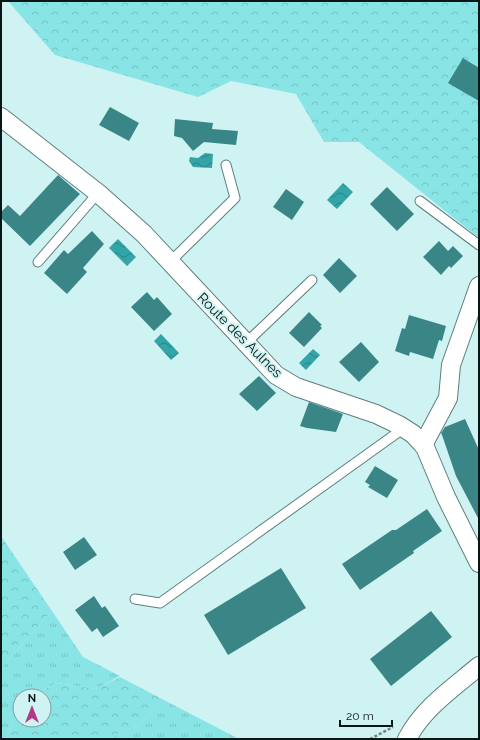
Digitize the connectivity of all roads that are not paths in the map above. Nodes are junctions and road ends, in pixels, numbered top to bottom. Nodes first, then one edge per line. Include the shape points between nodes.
1 (1, 117) edge
2 (226, 165) dead end
3 (98, 193) junction
4 (420, 201) dead end
5 (479, 245) edge
6 (38, 262) dead end
7 (170, 262) junction
8 (312, 280) dead end
9 (479, 286) edge
10 (246, 343) junction
11 (404, 428) junction
12 (423, 445) junction
13 (479, 563) edge
14 (135, 599) dead end
15 (479, 666) edge
16 (407, 739) edge

1 - 3 street, Route des Aulnes
2 - 7 lane via 235,198
3 - 6 lane
3 - 7 street, Route des Aulnes via 144,234
4 - 5 lane
7 - 10 street, Route des Aulnes
8 - 10 lane
9 - 12 street via 451,365 448,398
10 - 11 street, Route des Aulnes via 276,375 296,387 376,414
11 - 12 street, Route des Aulnes
11 - 14 lane via 160,603
12 - 13 street, Route des Aulnes
15 - 16 street via 436,702 414,726

